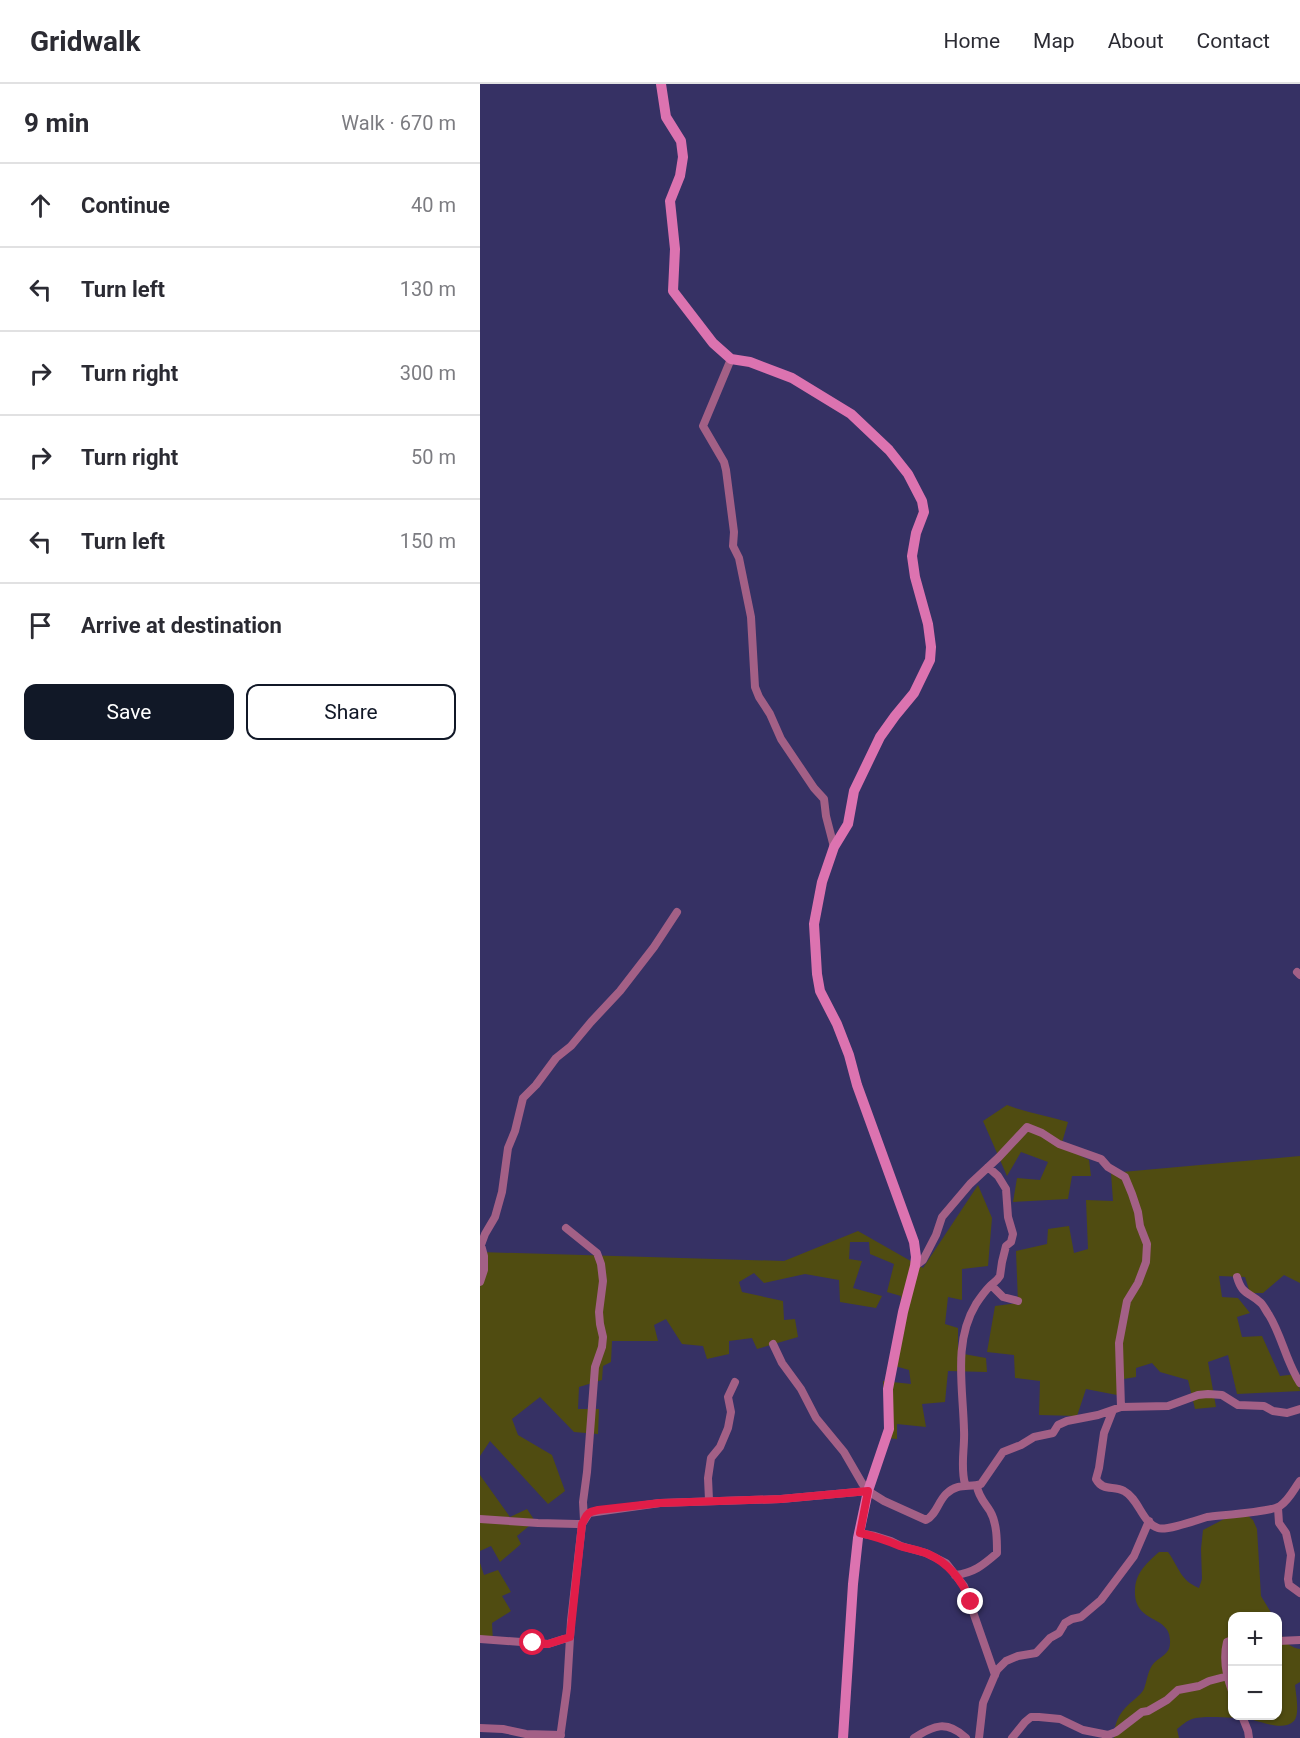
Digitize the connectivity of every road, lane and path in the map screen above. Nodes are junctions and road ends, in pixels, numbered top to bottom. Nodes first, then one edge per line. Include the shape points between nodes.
1 (661, 84) edge
2 (731, 358) junction
3 (834, 847) junction
4 (676, 912) dead end
5 (988, 1167) junction
6 (566, 1228) dead end
7 (915, 1266) junction
8 (1236, 1276) dead end
9 (480, 1282) edge
10 (991, 1285) junction
11 (1018, 1301) dead end
12 (773, 1344) dead end
13 (735, 1382) dead end
14 (1300, 1383) edge
15 (1121, 1407) junction
16 (1300, 1409) edge
17 (1113, 1410) junction
18 (1300, 1481) edge
19 (965, 1484) junction
20 (977, 1486) junction
21 (868, 1491) junction
22 (710, 1500) junction
23 (1278, 1508) junction
24 (480, 1519) edge
25 (1149, 1521) junction
26 (583, 1522) junction
27 (860, 1533) junction
28 (956, 1575) junction
29 (1300, 1593) edge
30 (570, 1637) junction
31 (480, 1639) edge
32 (1300, 1640) edge
33 (1282, 1641) edge
34 (1228, 1642) edge
35 (995, 1676) junction
36 (1228, 1676) joint
37 (1244, 1720) edge
38 (480, 1728) edge
39 (560, 1736) edge
40 (843, 1738) edge
41 (914, 1738) edge
42 (966, 1738) edge
43 (979, 1738) edge
44 (1012, 1738) edge
45 (1249, 1738) edge

1 - 2 street via 666,117 681,141 683,157 670,201 674,291 713,343
2 - 3 street via 703,426 726,470 733,546 740,558 752,623 755,687 781,739 824,799
2 - 3 street via 792,378 851,414 889,450 922,501 924,512 912,556 928,624 930,660 914,693 880,737 854,790 848,824
3 - 7 street via 814,924 818,981 848,1052 910,1231 916,1250
4 - 9 street via 620,991 523,1098 508,1148 495,1217 481,1245 484,1270
5 - 7 street via 942,1217 923,1260
5 - 10 street via 1006,1189 1013,1234 1006,1246 1000,1276
5 - 15 street via 1027,1127 1101,1159 1125,1177 1147,1244 1146,1263 1126,1301 1119,1343
6 - 26 street via 597,1253 603,1281 599,1312 603,1337 595,1367
7 - 21 street via 888,1389 888,1433
8 - 14 street via 1243,1291 1261,1304 1270,1317
10 - 11 street via 1003,1297
10 - 19 street via 975,1305 961,1344
12 - 21 street via 816,1418 844,1452
13 - 22 street via 728,1397 728,1428 711,1458
15 - 16 street via 1168,1406 1208,1394 1222,1395 1238,1405 1264,1406 1274,1411
15 - 17 street
17 - 20 street via 1067,1421 1053,1433 1002,1452 987,1478
17 - 25 street via 1104,1433 1096,1479 1106,1488 1123,1490
18 - 23 street
19 - 20 street
19 - 21 street via 945,1494 926,1520
20 - 28 street via 992,1514 997,1553 981,1568
21 - 22 street via 781,1499
21 - 27 street
22 - 26 street via 598,1510 588,1513
23 - 25 street via 1210,1517 1167,1529 1158,1529
23 - 29 street via 1279,1524 1286,1533 1291,1555 1288,1579
24 - 26 street via 537,1524
25 - 35 street via 1134,1556 1101,1600 1081,1617 1065,1623 1036,1653 1006,1661
26 - 30 street
27 - 28 street via 926,1553 945,1563
27 - 40 street
28 - 35 street via 964,1586
30 - 31 street via 548,1644
30 - 39 street
32 - 33 street
34 - 36 street via 1224,1653
35 - 43 street via 983,1703
36 - 44 street via 1178,1690 1108,1735 1083,1730 1060,1719 1031,1717
37 - 45 street
38 - 39 street
41 - 42 street via 934,1726 947,1726

